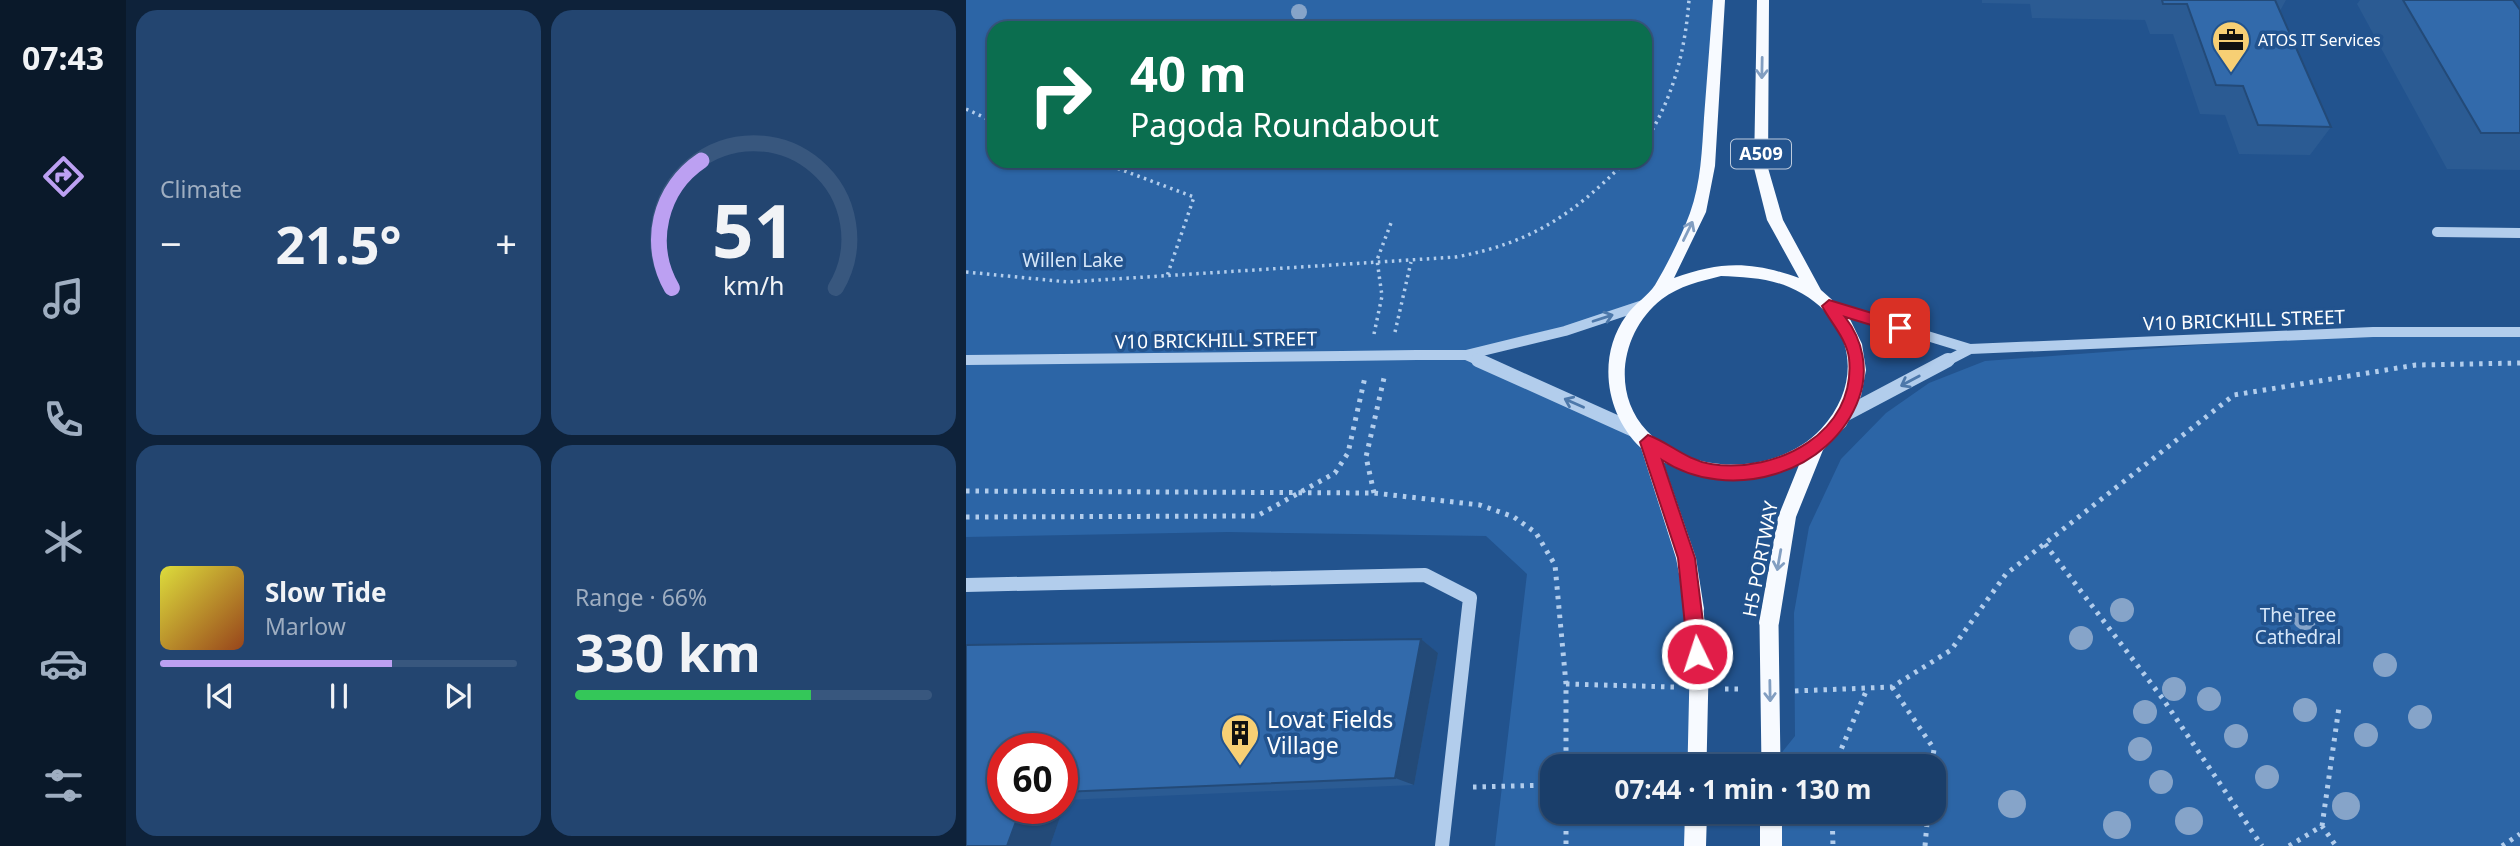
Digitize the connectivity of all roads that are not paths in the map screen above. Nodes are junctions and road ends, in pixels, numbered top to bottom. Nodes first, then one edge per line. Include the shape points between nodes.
1 (1719, 0) edge
2 (1763, 0) edge
3 (2437, 232) dead end
4 (2520, 233) edge
5 (1659, 293) junction
6 (1823, 300) junction
7 (1643, 305) junction
8 (2520, 332) edge
9 (1970, 349) junction
10 (1466, 355) junction
11 (966, 360) edge
12 (1846, 414) junction
13 (1642, 436) junction
14 (1814, 449) junction
15 (966, 585) edge
16 (1697, 754) edge
17 (1771, 754) edge
18 (1696, 824) edge
19 (1771, 824) edge
20 (1442, 846) edge
21 (1695, 846) edge
22 (1771, 846) edge

5 -> 1 main road, A509 via 1698,212 1707,166
2 -> 6 main road, A509 via 1761,168 1775,220
3 - 4 street
5 - 6 main road, A509 via 1688,278 1721,270 1755,271 1777,276
5 - 7 main road, A509
6 - 9 street, V10 BRICKHILL STREET
6 - 12 main road, A509 via 1846,330 1856,357 1856,386
10 -> 7 street, V10 BRICKHILL STREET via 1565,331
7 - 13 main road, A509 via 1623,333 1614,365 1618,399
8 - 9 street, V10 BRICKHILL STREET via 2373,332
9 -> 12 street, V10 BRICKHILL STREET
10 - 11 street, V10 BRICKHILL STREET, bridge
13 -> 10 street, V10 BRICKHILL STREET
12 - 14 main road, A509
13 - 14 main road, A509 via 1676,461 1710,471 1783,465
13 - 16 main road, A509, bridge via 1686,558 1699,676
14 -> 17 main road, H5 PORTWAY / A509, bridge via 1787,517 1769,623
15 - 20 street via 1425,575 1470,598
18 - 21 main road
19 - 22 main road

